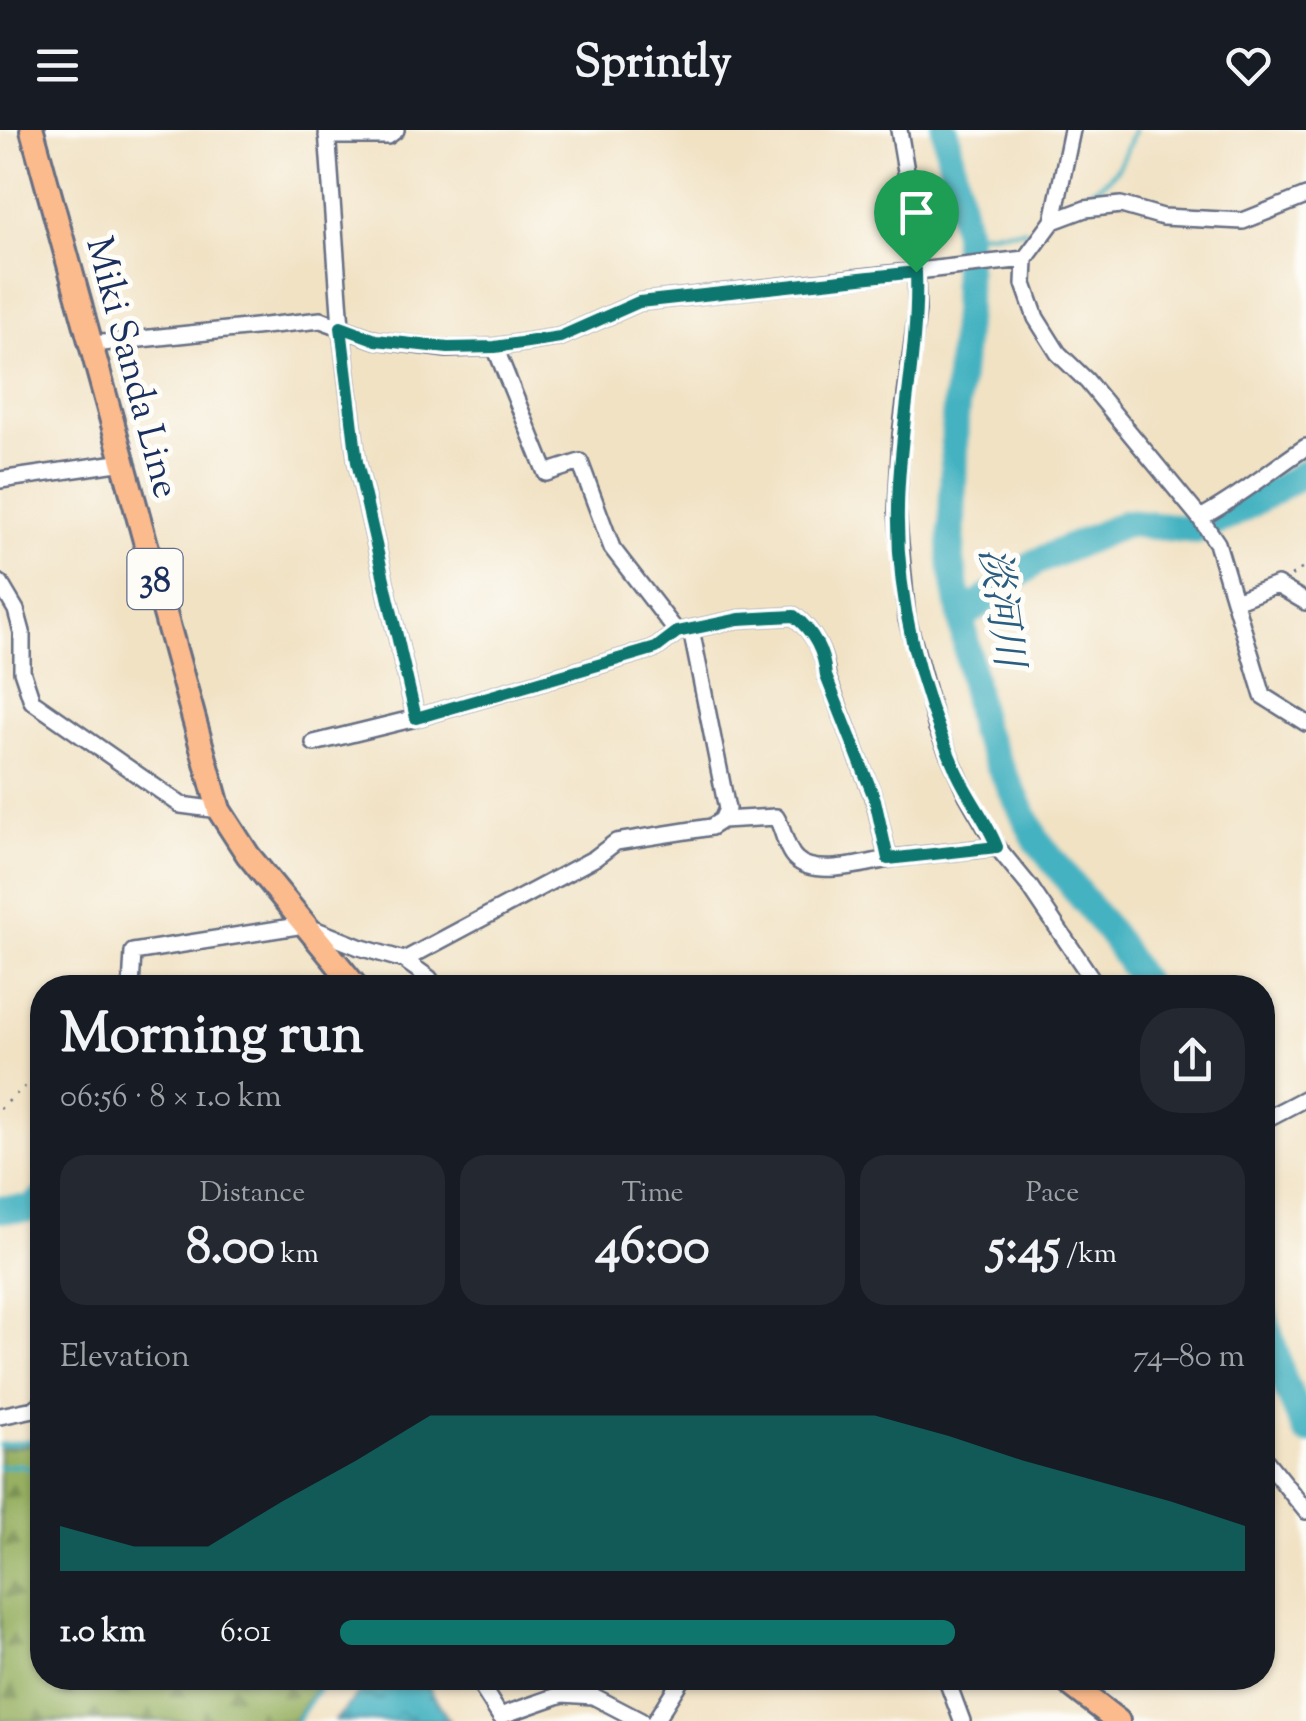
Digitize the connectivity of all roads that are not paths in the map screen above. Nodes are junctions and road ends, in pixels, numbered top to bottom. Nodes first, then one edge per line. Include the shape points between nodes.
1 (32, 130) edge
2 (396, 130) edge
3 (900, 130) edge
4 (1072, 130) edge
5 (327, 133) edge
6 (1306, 196) edge
7 (1053, 221) junction
8 (1021, 259) junction
9 (919, 272) junction
10 (341, 327) junction
11 (92, 344) junction
12 (495, 347) junction
13 (1306, 448) edge
14 (124, 462) junction
15 (0, 480) edge
16 (1200, 518) junction
17 (0, 583) edge
18 (1235, 601) junction
19 (1306, 602) edge
20 (684, 630) junction
21 (416, 718) junction
22 (1306, 723) edge
23 (314, 744) dead end
24 (219, 810) junction
25 (722, 820) junction
26 (997, 847) junction
27 (888, 859) junction
28 (304, 925) junction
29 (404, 960) junction
30 (132, 975) edge
31 (347, 975) edge
32 (425, 975) edge
33 (1089, 975) edge
34 (1306, 1098) edge
35 (1275, 1114) edge
36 (30, 1410) edge
37 (0, 1416) edge
38 (1275, 1472) edge
39 (1306, 1511) edge
40 (484, 1690) edge
41 (674, 1690) edge
42 (950, 1690) edge
43 (1078, 1690) edge
44 (641, 1721) edge
45 (655, 1721) edge
46 (962, 1721) edge
47 (1118, 1721) edge

1 - 11 main road, Miki Sanda Line / 38
2 - 5 street via 388,136
3 - 9 street
4 - 7 street
5 - 10 street
6 - 7 street via 1243,221 1163,217 1121,205
7 - 8 street
8 - 9 street
8 - 16 street via 1036,318 1058,354
9 - 12 street via 639,302 560,337
9 - 26 street via 898,511 907,619 937,728
10 - 11 street via 321,320
10 - 12 street via 376,340
10 - 21 street via 357,462
11 - 14 main road, Miki Sanda Line / 38
12 - 20 street via 546,473 580,462 612,548
13 - 16 street
14 - 15 street
14 - 24 main road, Miki Sanda Line / 38
16 - 18 street
17 - 24 street via 16,610 32,700 181,805
18 - 19 street via 1277,584
18 - 22 street via 1263,696
20 - 21 street via 656,648
20 - 25 street via 727,808
20 - 27 street via 794,616 808,627 875,800
21 - 23 street
24 - 28 main road, Miki Sanda Line / 38
25 - 27 street via 776,817 792,855 810,866 867,866
25 - 29 street via 616,842
26 - 27 street
26 - 33 street
28 - 29 street
28 - 30 street via 133,952
28 - 31 main road, Miki Sanda Line / 38
29 - 32 street
34 - 35 street
36 - 37 street
38 - 39 street
40 - 44 street via 500,1716 563,1694 592,1696
41 - 45 street
42 - 46 street
43 - 47 main road

